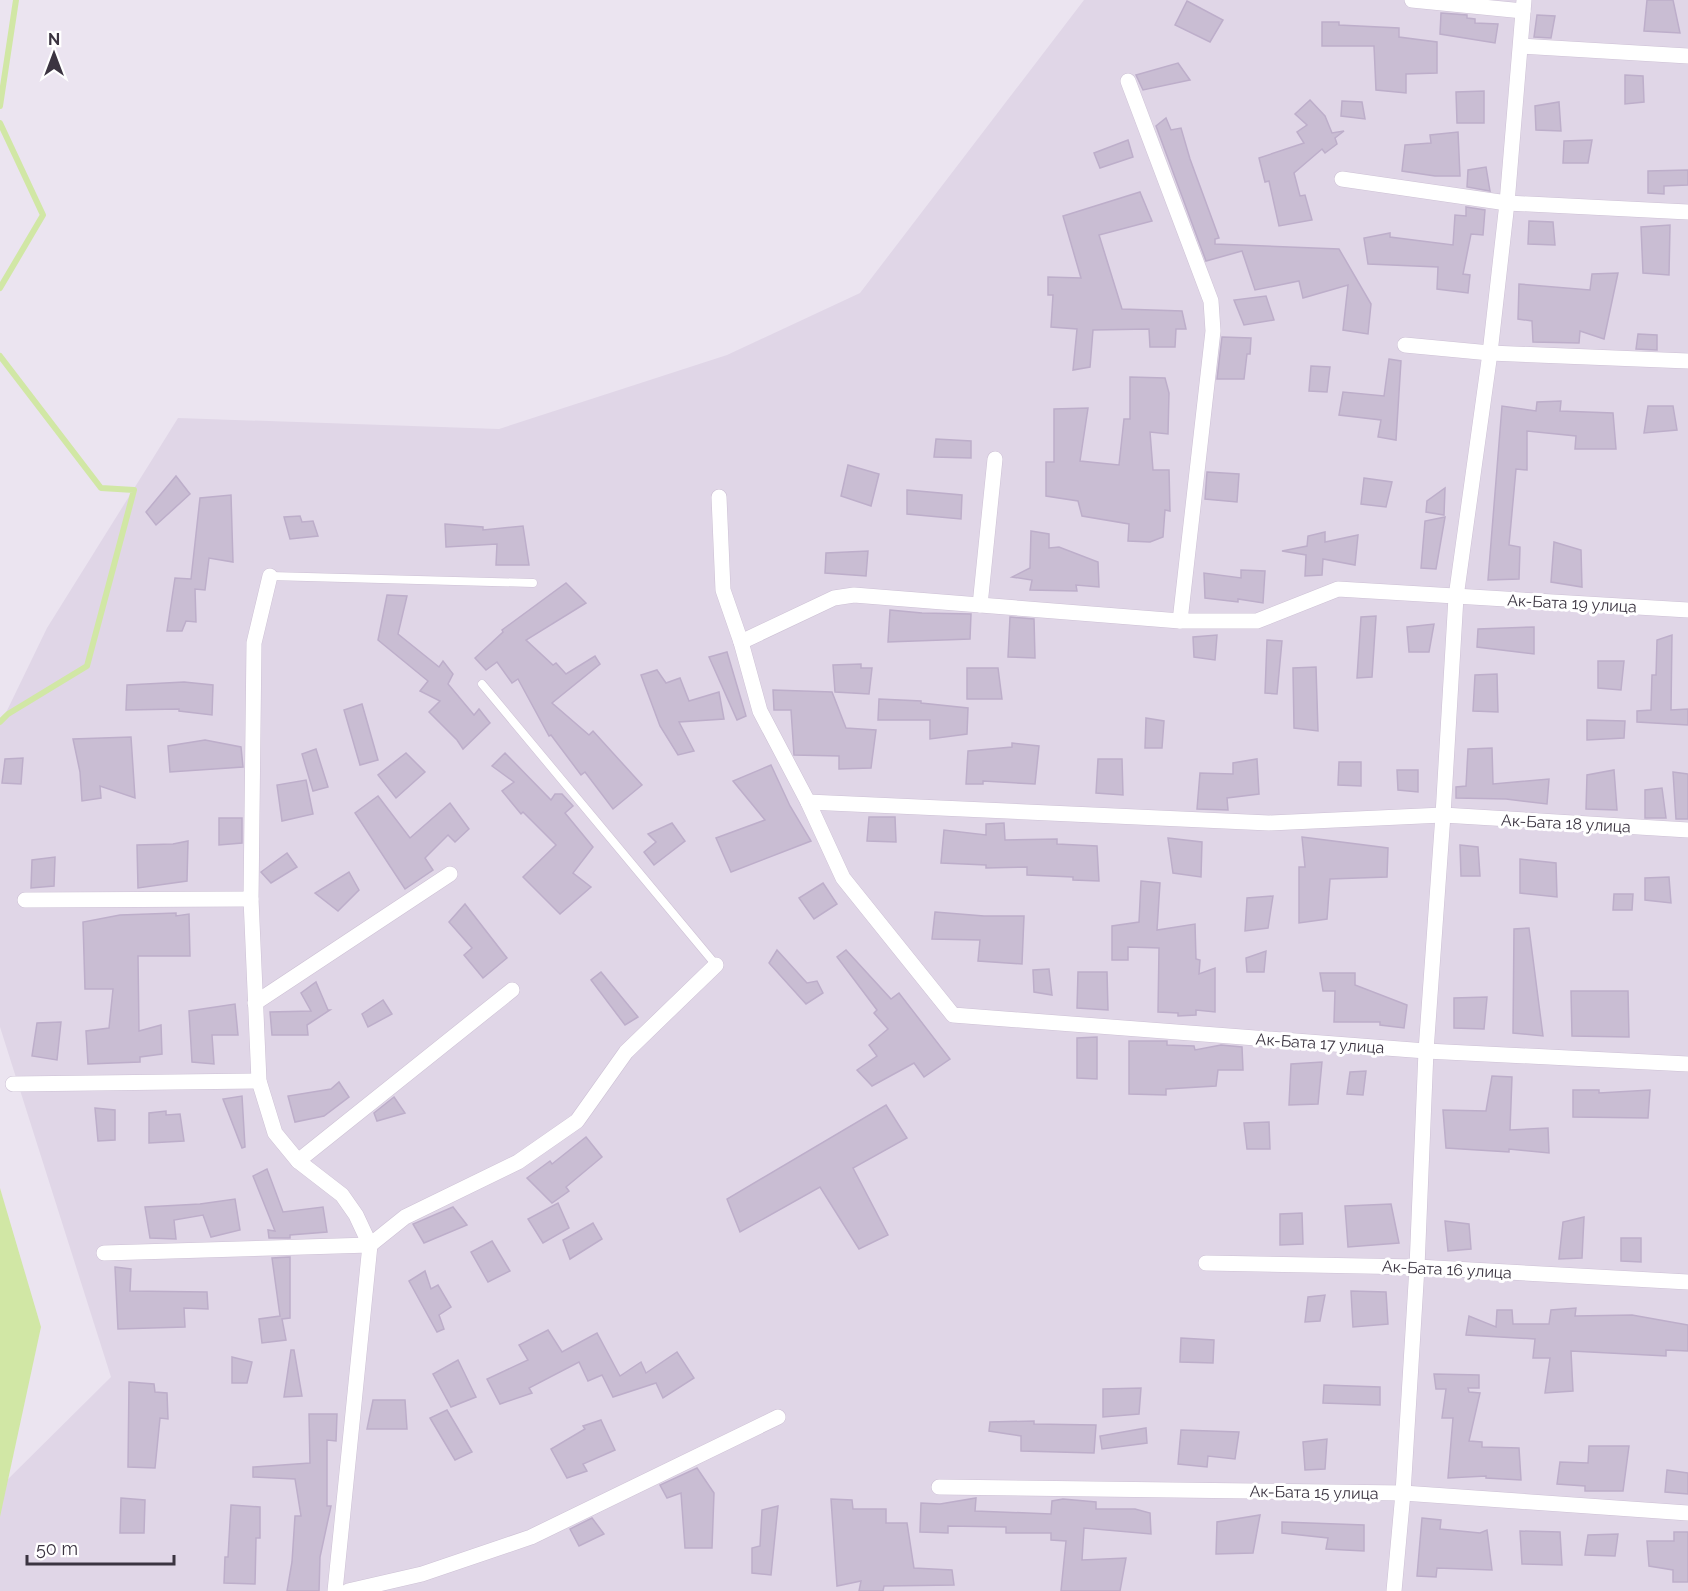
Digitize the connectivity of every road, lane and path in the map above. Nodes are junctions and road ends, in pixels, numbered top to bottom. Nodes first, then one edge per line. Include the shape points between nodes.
1 (1412, 0) edge
2 (1523, 5) edge
3 (1521, 46) junction
4 (1688, 56) edge
5 (1128, 81) dead end
6 (1342, 179) dead end
7 (1507, 203) junction
8 (1688, 212) edge
9 (1405, 345) dead end
10 (1490, 353) junction
11 (1688, 362) edge
12 (995, 459) dead end
13 (719, 496) dead end
14 (270, 576) joint
15 (533, 583) dead end
16 (1456, 597) junction
17 (980, 605) junction
18 (1688, 610) edge
19 (1180, 621) junction
20 (741, 642) junction
21 (482, 684) dead end
22 (808, 802) junction
23 (1443, 815) junction
24 (1688, 830) edge
25 (450, 874) dead end
26 (251, 899) junction
27 (25, 900) dead end
28 (716, 965) joint
29 (512, 990) dead end
30 (255, 1003) junction
31 (1426, 1051) junction
32 (1688, 1064) edge
33 (259, 1081) junction
34 (13, 1084) dead end
35 (298, 1161) junction
36 (370, 1245) junction
37 (105, 1253) dead end
38 (1206, 1263) dead end
39 (1417, 1267) junction
40 (1688, 1282) edge
41 (778, 1417) dead end
42 (939, 1487) dead end
43 (1403, 1493) junction
44 (1688, 1513) edge
45 (335, 1591) edge
46 (348, 1591) edge
47 (1394, 1591) edge

1 - 2 street
2 - 3 street
3 - 4 street
3 - 7 street
5 - 19 street via 1211,301 1213,331
6 - 7 street
7 - 8 street
7 - 10 street
9 - 10 street
10 - 11 street
10 - 16 street
12 - 17 street
13 - 20 street via 723,590
14 - 15 lane
14 - 26 street via 254,643
16 - 18 street, Ак-Бата 19 улица
16 - 19 street, Ак-Бата 19 улица via 1338,589 1257,621
16 - 23 street
17 - 19 street, Ак-Бата 19 улица
17 - 20 street, Ак-Бата 19 улица via 854,595 834,598
20 - 22 street via 760,711
21 - 28 lane
22 - 23 street, Ак-Бата 18 улица via 1269,823
22 - 31 street, Ак-Бата 17 улица via 843,878 953,1015
23 - 24 street, Ак-Бата 18 улица
23 - 31 street
25 - 30 street
26 - 27 street
26 - 30 street
28 - 36 street via 626,1052 577,1121 518,1162 405,1217
29 - 35 street
30 - 33 street
31 - 32 street, Ак-Бата 17 улица
31 - 39 street
33 - 34 street
33 - 35 street via 275,1132
35 - 36 street via 342,1195
36 - 37 street
36 - 45 street
38 - 39 street, Ак-Бата 16 улица
39 - 40 street, Ак-Бата 16 улица
39 - 43 street
41 - 46 street via 531,1537 422,1574
42 - 43 street, Ак-Бата 15 улица
43 - 44 street, Ак-Бата 15 улица
43 - 47 street

